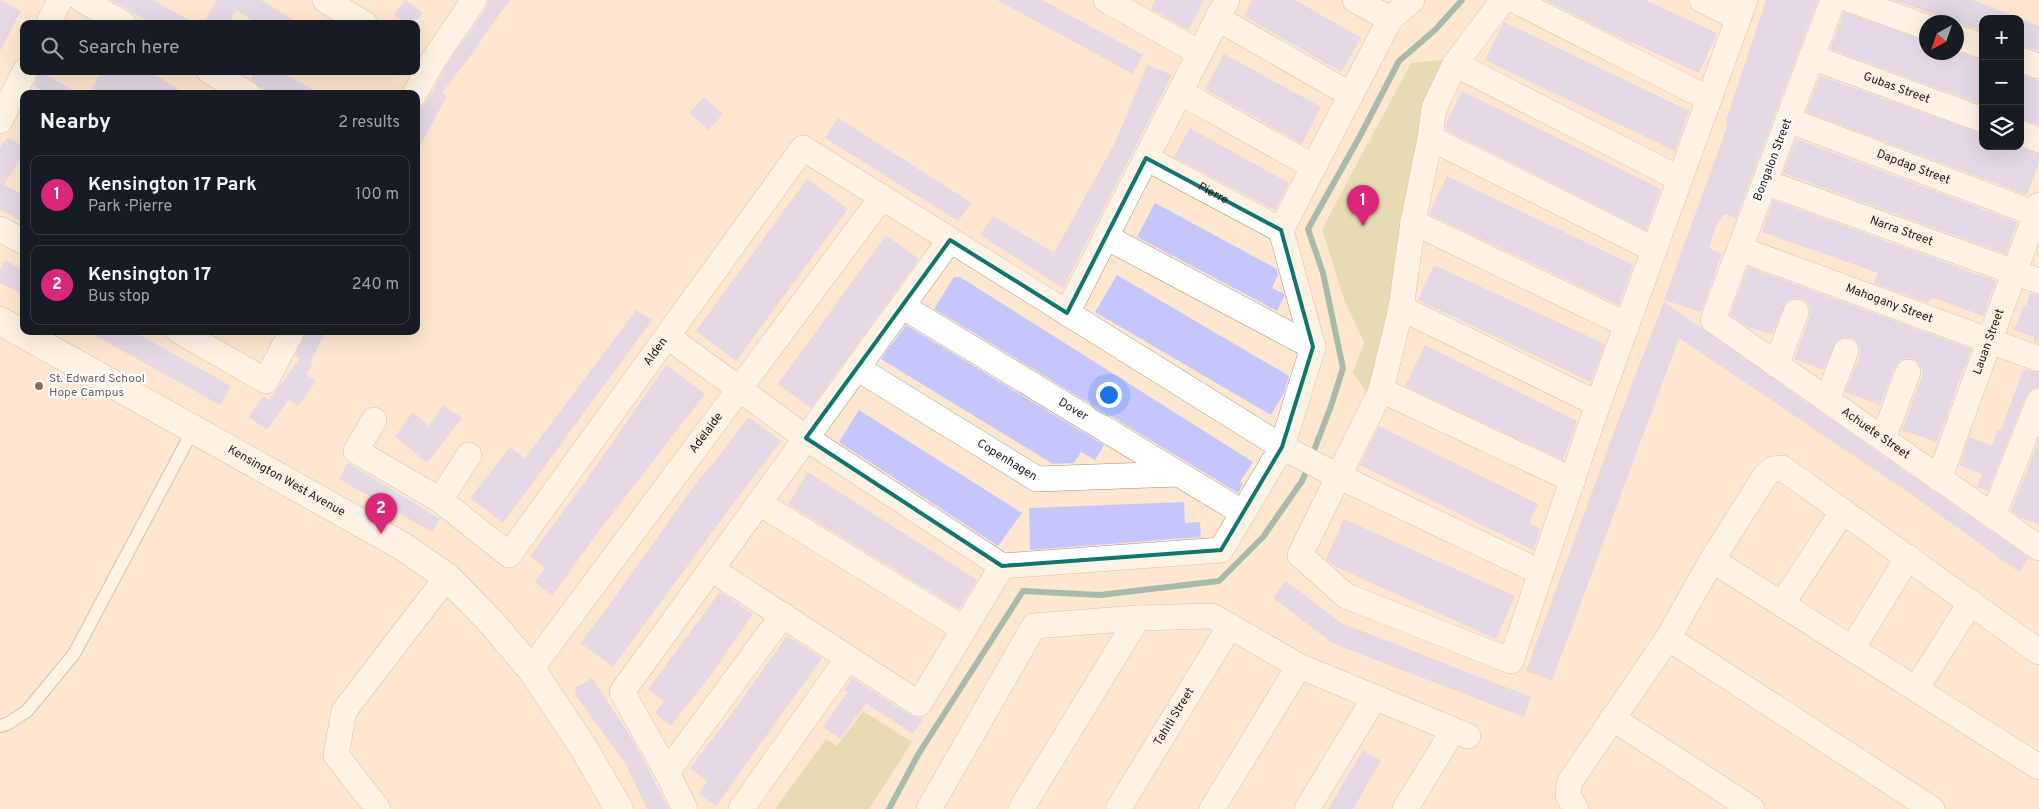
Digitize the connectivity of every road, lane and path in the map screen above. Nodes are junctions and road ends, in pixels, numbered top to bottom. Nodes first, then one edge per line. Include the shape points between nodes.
1 (60, 0) edge
2 (82, 0) edge
3 (327, 0) edge
4 (474, 0) edge
5 (1355, 0) edge
6 (1412, 0) edge
7 (1503, 0) edge
8 (1514, 0) edge
9 (1702, 0) edge
10 (1833, 0) edge
11 (1851, 0) edge
12 (1120, 4) edge
13 (1222, 9) edge
14 (1741, 9) edge
15 (1390, 19) junction
16 (50, 20) edge
17 (117, 20) edge
18 (359, 20) edge
19 (1919, 24) edge
20 (1964, 40) edge
21 (1979, 45) edge
22 (1200, 53) junction
23 (1811, 57) junction
24 (424, 58) edge
25 (2024, 61) edge
26 (1455, 64) junction
27 (2039, 66) edge
28 (420, 74) edge
29 (23, 75) edge
30 (216, 75) edge
31 (420, 75) edge
32 (241, 90) edge
33 (416, 90) edge
34 (1180, 92) junction
35 (1351, 94) junction
36 (1709, 99) junction
37 (17, 102) edge
38 (1979, 119) edge
39 (1788, 120) junction
40 (0, 121) edge
41 (2024, 135) edge
42 (1430, 138) junction
43 (2039, 140) edge
44 (1146, 158) junction
45 (1314, 167) junction
46 (1680, 178) junction
47 (1765, 182) junction
48 (882, 197) junction
49 (2038, 212) edge
50 (1414, 222) junction
51 (0, 228) edge
52 (1281, 230) junction
53 (1106, 237) junction
54 (20, 240) edge
55 (950, 240) junction
56 (1740, 248) junction
57 (1655, 250) junction
58 (2015, 272) junction
59 (2039, 281) edge
60 (902, 306) junction
61 (1401, 308) junction
62 (1796, 312) dead end
63 (1067, 313) junction
64 (1713, 320) joint
65 (0, 322) edge
66 (1627, 325) junction
67 (20, 333) edge
68 (23, 335) edge
69 (185, 335) edge
70 (290, 335) edge
71 (667, 336) junction
72 (1990, 341) junction
73 (1313, 347) junction
74 (1846, 351) dead end
75 (2039, 358) edge
76 (1776, 364) junction
77 (857, 368) junction
78 (1908, 372) dead end
79 (739, 389) junction
80 (1381, 390) junction
81 (1827, 400) junction
82 (2039, 401) edge
83 (1598, 404) junction
84 (374, 420) dead end
85 (193, 430) junction
86 (806, 438) junction
87 (1883, 440) junction
88 (1288, 450) junction
89 (469, 455) dead end
90 (1178, 474) junction
91 (1333, 474) junction
92 (1939, 479) junction
93 (1572, 480) junction
94 (440, 500) junction
95 (759, 503) junction
96 (1843, 511) junction
97 (1243, 513) junction
98 (1993, 516) junction
99 (2039, 548) edge
100 (1908, 557) junction
101 (1712, 560) junction
102 (1002, 566) junction
103 (711, 569) junction
104 (1540, 572) junction
105 (447, 577) junction
106 (1971, 602) junction
107 (1782, 604) junction
108 (783, 615) junction
109 (1138, 618) junction
110 (1230, 626) junction
111 (964, 629) junction
112 (1668, 638) junction
113 (1852, 649) junction
114 (2039, 652) edge
115 (848, 658) junction
116 (1299, 666) junction
117 (531, 670) junction
118 (1916, 689) junction
119 (1375, 697) junction
120 (1612, 718) junction
121 (0, 726) edge
122 (2039, 767) edge
123 (667, 772) junction
124 (378, 809) edge
125 (619, 809) edge
126 (685, 809) edge
127 (741, 809) edge
128 (929, 809) edge
129 (1021, 809) edge
130 (1118, 809) edge
131 (1212, 809) edge
132 (1307, 809) edge
133 (1405, 809) edge
134 (1576, 809) edge
135 (1752, 809) edge
136 (1932, 809) edge

1 - 16 street
2 - 17 street
3 - 18 street
4 - 24 street
5 - 15 street
6 - 15 street
7 - 26 street
8 - 36 street
9 - 14 street
10 - 23 street, Bongalon Street
11 - 19 street
12 - 22 street
13 - 22 street
13 - 35 street
14 - 36 street
15 - 35 street
20 - 21 street
22 - 34 street
23 - 38 street, Gubas Street
23 - 39 street, Bongalon Street
24 - 28 street
25 - 27 street
26 - 42 street via 1434,108
26 - 46 street
29 - 37 street
30 - 32 street
31 - 33 street
34 - 44 street
34 - 45 street
35 - 45 street
36 - 46 street
37 - 40 street
39 - 47 street, Bongalon Street
39 - 49 street, Dapdap Street
41 - 43 street
42 - 50 street
42 - 57 street
44 - 52 street, Pierre
44 - 53 street
45 - 52 street
46 - 57 street
47 - 56 street, Bongalon Street
47 - 58 street, Narra Street
48 - 55 street
48 - 71 street, Alden via 803,148
48 - 79 street, Adelaide
49 - 58 street, Lauan Street
50 - 61 street
50 - 66 street
51 - 54 street
52 - 73 street
53 - 63 street
53 - 73 street
55 - 60 street
55 - 63 street
56 - 64 street, Bongalon Street
56 - 72 street, Mahogany Street
57 - 66 street
58 - 59 street, Narra Street
58 - 72 street, Lauan Street
60 - 77 street
60 - 90 street, Dover
61 - 80 street
61 - 83 street
62 - 76 street
63 - 88 street
64 - 76 street, Achuete Street
65 - 67 street, Kensington West Avenue
66 - 83 street
68 - 85 street, Kensington West Avenue
69 - 70 street via 266,382
71 - 79 street
71 - 94 street, Alden via 509,555
72 - 75 street, Mahogany Street
72 - 92 street, Lauan Street
73 - 88 street
74 - 81 street
76 - 81 street, Achuete Street
77 - 86 street
77 - 90 street, Copenhagen via 1037,479
78 - 87 street
79 - 86 street
79 - 117 street, Adelaide
80 - 91 street
80 - 93 street
81 - 87 street, Achuete Street
82 - 98 street
83 - 93 street
84 - 94 street via 356,451
85 - 105 street, Kensington West Avenue via 402,546
85 - 121 lane via 74,654 27,711
86 - 95 street
86 - 102 street
87 - 92 street, Achuete Street
88 - 91 street
88 - 97 street
89 - 94 street
90 - 97 street, Dover
91 - 104 street
91 - 104 street via 1300,555 1346,596 1511,661
92 - 98 street, Achuete Street
93 - 104 street
95 - 103 street
95 - 111 street
96 - 100 street
96 - 101 street via 1782,468 1773,469 1765,476
96 - 107 street
97 - 102 street via 1221,550
98 - 99 street, Achuete Street
100 - 106 street
100 - 113 street
101 - 107 street
101 - 112 street
102 - 111 street
103 - 108 street
103 - 123 street via 622,692
105 - 117 street, Kensington West Avenue
105 - 124 street via 344,711 336,755
106 - 114 street
106 - 118 street
107 - 113 street
108 - 115 street
108 - 123 street
109 - 110 street via 1212,616
109 - 128 street via 1034,626
109 - 129 street
110 - 116 street
110 - 130 street, Tahiti Street
111 - 115 street via 919,704
112 - 120 street
112 - 136 street
113 - 118 street
115 - 127 street
116 - 119 street
116 - 131 street
117 - 125 street, Kensington West Avenue via 583,747
118 - 122 street
119 - 132 street
119 - 133 street via 1460,734
120 - 134 street via 1569,783 1568,796
120 - 135 street
123 - 126 street

